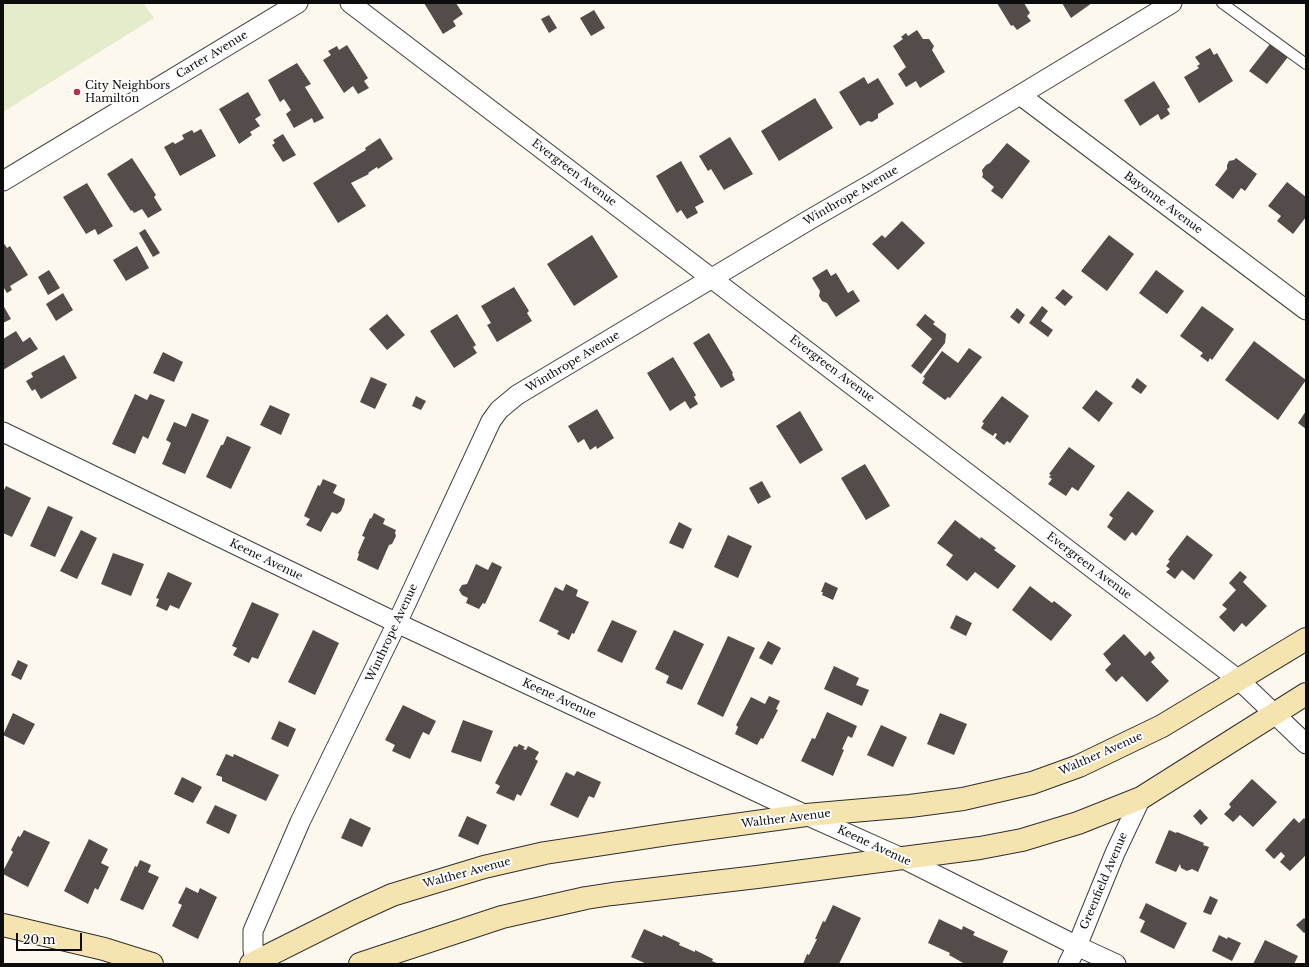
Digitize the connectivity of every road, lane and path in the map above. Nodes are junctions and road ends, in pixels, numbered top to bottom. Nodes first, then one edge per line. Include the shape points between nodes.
1 (298, 3) edge
2 (350, 3) edge
3 (1172, 3) edge
4 (1222, 3) edge
5 (1306, 64) edge
6 (1020, 95) junction
7 (3, 181) edge
8 (712, 278) junction
9 (1306, 310) edge
10 (3, 432) edge
11 (398, 623) junction
12 (1306, 638) edge
13 (1239, 680) junction
14 (1306, 694) edge
15 (1275, 714) junction
16 (1306, 744) edge
17 (1141, 798) junction
18 (806, 815) junction
19 (902, 858) junction
20 (3, 925) edge
21 (1077, 946) junction
22 (253, 963) edge
23 (152, 964) edge
24 (360, 964) edge
25 (1068, 964) edge
26 (1116, 964) edge

1 - 7 street, Carter Avenue
2 - 8 street, Evergreen Avenue
3 - 6 street, Winthrope Avenue
4 - 5 lane
6 - 8 street, Winthrope Avenue
6 - 9 street, Bayonne Avenue
8 - 11 street, Winthrope Avenue via 517,395 499,410 490,421
8 - 13 street, Evergreen Avenue
10 - 11 street, Keene Avenue
11 - 18 street, Keene Avenue
11 - 22 street, Winthrope Avenue via 300,822 253,930
12 - 13 main road, Walther Avenue
13 - 15 street, Evergreen Avenue
13 - 18 main road, Walther Avenue via 1162,726 1112,751 1032,783 963,799
14 - 15 main road
15 - 16 street, Evergreen Avenue
15 - 17 main road
17 - 19 main road via 1078,823 1022,840
17 - 21 street, Greenfield Avenue via 1115,853
18 - 19 street, Keene Avenue
18 - 22 main road, Walther Avenue via 545,853 484,867 392,896
19 - 21 street, Keene Avenue
19 - 24 main road via 586,898 502,917
20 - 23 main road via 104,949
21 - 25 street, Greenfield Avenue
21 - 26 street, Keene Avenue

